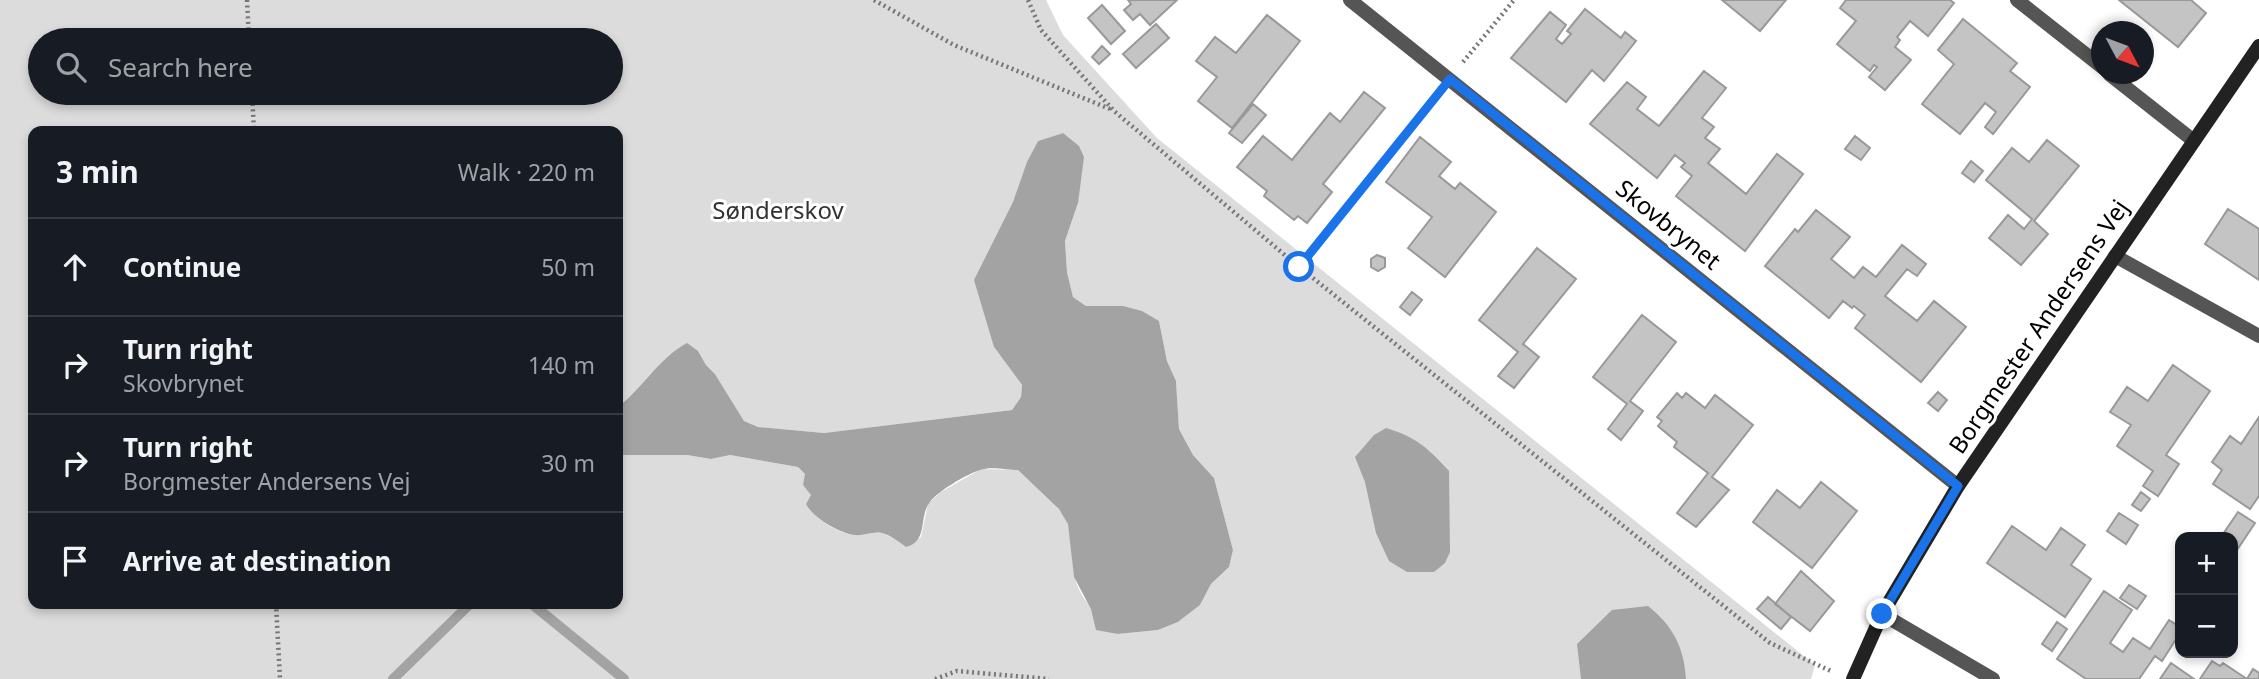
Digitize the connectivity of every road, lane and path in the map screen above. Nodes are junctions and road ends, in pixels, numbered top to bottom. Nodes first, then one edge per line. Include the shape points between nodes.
1 (247, 0) edge
2 (874, 0) edge
3 (1028, 0) edge
4 (1350, 0) edge
5 (1514, 0) edge
6 (2017, 0) edge
7 (248, 28) edge
8 (2259, 46) edge
9 (2091, 58) edge
10 (1450, 79) junction
11 (2122, 84) edge
12 (253, 105) edge
13 (1114, 111) junction
14 (254, 126) edge
15 (2194, 141) junction
16 (2115, 256) junction
17 (1299, 267) junction
18 (2259, 336) edge
19 (1958, 486) junction
20 (276, 609) edge
21 (1882, 614) junction
22 (1837, 674) dead end
23 (280, 679) edge
24 (935, 679) edge
25 (1049, 679) edge
26 (1853, 679) edge
27 (1993, 679) edge

1 - 7 path
2 - 13 path via 954,44
3 - 13 path via 1041,30
4 - 10 street, Skovbrynet
5 - 10 path
6 - 9 street
8 - 15 street, Borgmester Andersens Vej
10 - 17 path
10 - 19 street, Skovbrynet
11 - 15 street
12 - 14 path
13 - 17 path
15 - 16 street, Borgmester Andersens Vej
16 - 18 street
16 - 19 street, Borgmester Andersens Vej
17 - 22 path via 1770,643
19 - 21 street, Borgmester Andersens Vej
20 - 23 path
21 - 26 street, Borgmester Andersens Vej
21 - 27 street
24 - 25 path via 957,671

